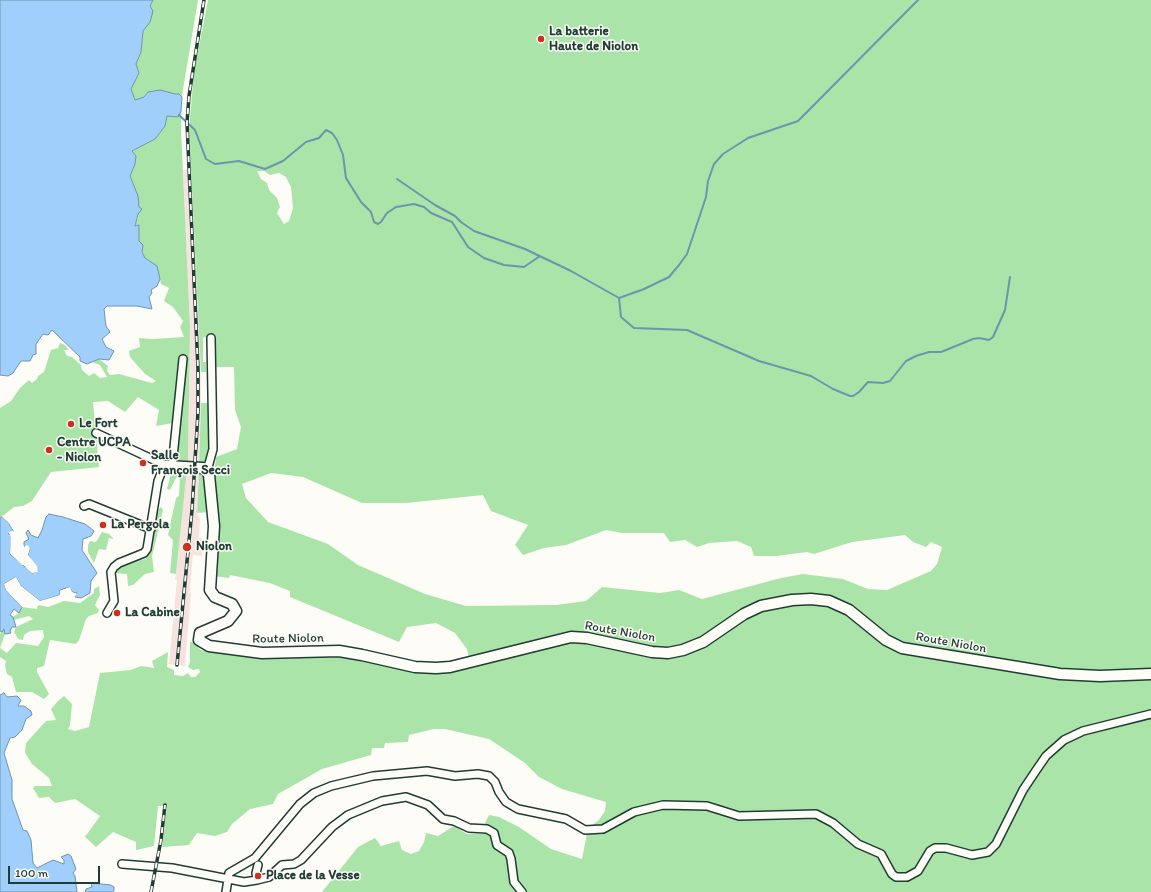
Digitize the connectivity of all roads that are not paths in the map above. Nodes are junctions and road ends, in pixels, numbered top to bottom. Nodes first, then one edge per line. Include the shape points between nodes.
1 (211, 338) dead end
2 (183, 359) dead end
3 (96, 433) dead end
4 (170, 466) junction
5 (207, 471) junction
6 (84, 506) dead end
7 (151, 529) junction
8 (107, 613) dead end
9 (1151, 674) edge
10 (1151, 714) edge
11 (743, 816) junction
12 (734, 820) dead end
13 (122, 864) dead end
14 (258, 865) dead end
15 (228, 878) junction
16 (257, 880) junction
17 (226, 892) edge
18 (522, 892) edge

1 - 5 street via 213,449
2 - 4 street
3 - 4 street
4 - 5 street via 202,468
4 - 7 street via 162,471 158,481
5 - 9 street, Route Niolon via 214,526 210,590 215,597 232,604 236,611 228,621 200,633 199,640 209,646 262,653 339,651 415,667 436,668 450,667 570,637 668,653 703,642 744,614 761,606 811,599 829,601 844,607 892,644 902,648 1066,674
6 - 7 street via 89,504
7 - 8 street via 144,553 119,563 113,569 114,601
10 - 11 street via 1083,731 1064,740 1046,756 1035,772 996,844 988,852 972,855 946,848 935,848 930,851 918,871 907,877 896,877 881,854 858,844 821,815
11 - 12 street
11 - 15 street via 707,806 663,805 634,812 603,829 585,830 566,819 518,809 506,802 489,776 455,776 427,771 373,776 331,786 314,793 300,804 255,858 232,870
13 - 15 street via 172,868
14 - 16 street
15 - 16 street via 244,882
15 - 17 street
16 - 18 street via 269,877 282,865 294,864 301,860 332,827 348,815 382,802 406,797 428,805 443,818 469,828 487,828 494,834 497,844 508,853 514,882

